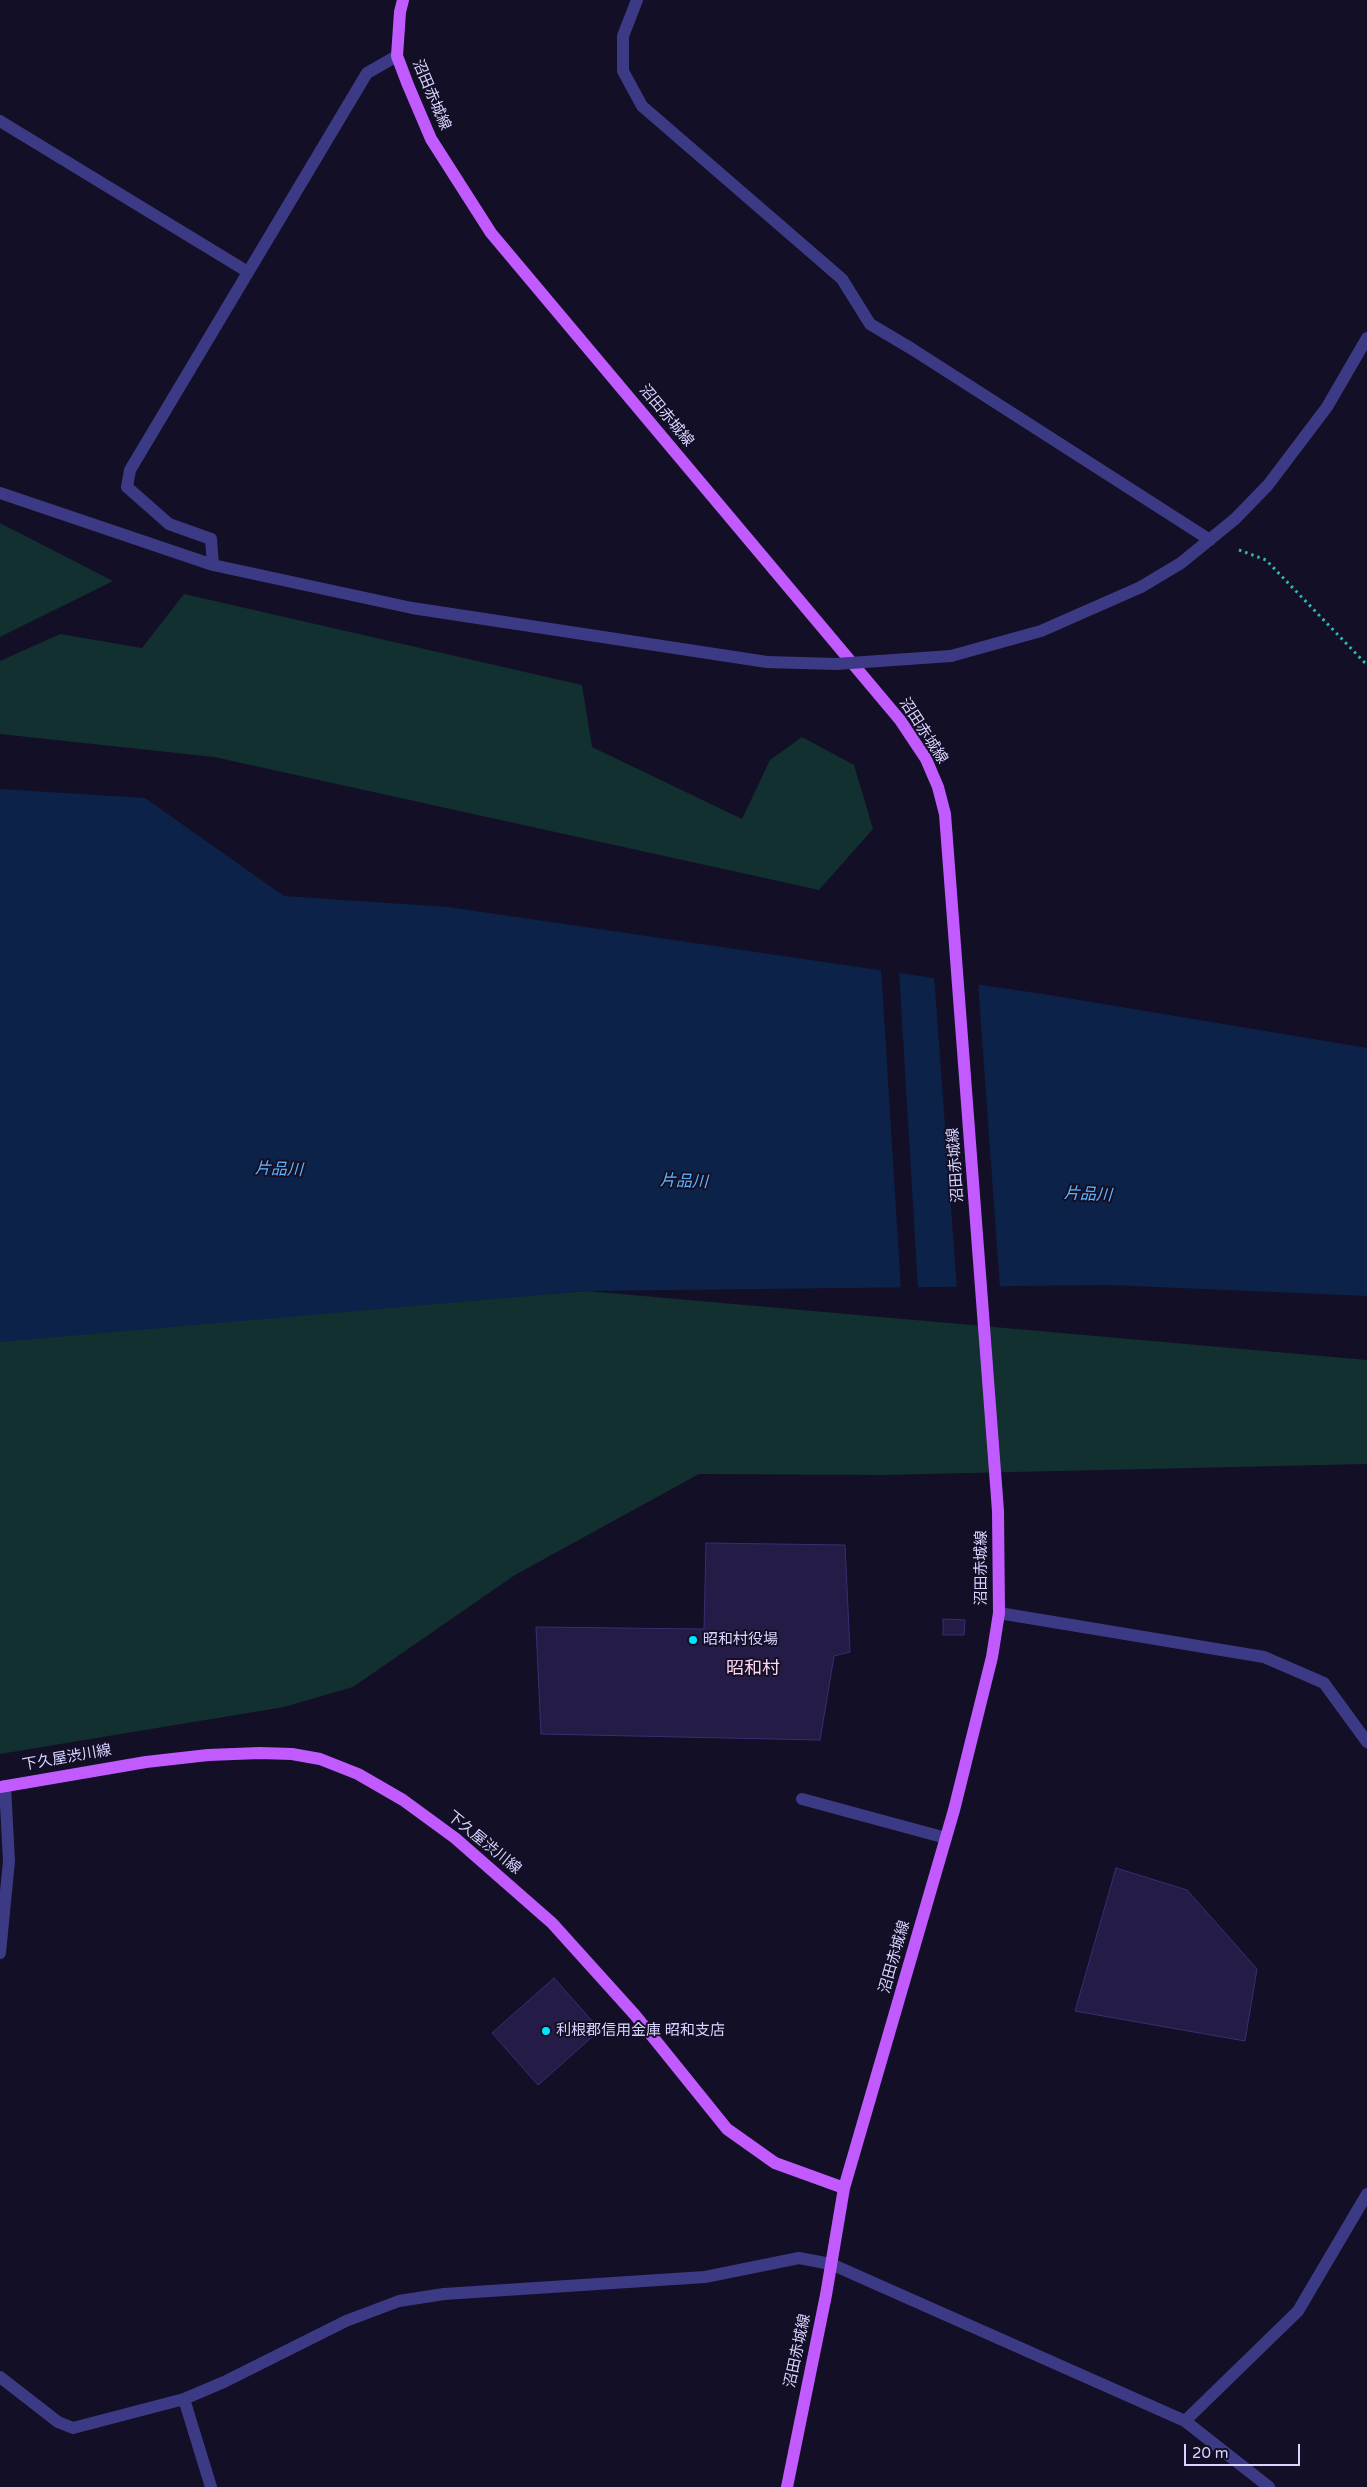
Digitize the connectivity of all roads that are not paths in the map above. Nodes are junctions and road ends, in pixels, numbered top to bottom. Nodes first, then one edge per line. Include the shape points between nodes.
1 (403, 0) edge
2 (637, 0) edge
3 (397, 56) junction
4 (0, 120) edge
5 (248, 272) junction
6 (1367, 338) edge
7 (0, 493) edge
8 (1210, 540) junction
9 (213, 565) junction
10 (999, 1613) junction
11 (1367, 1742) edge
12 (2, 1786) edge
13 (802, 1799) dead end
14 (946, 1838) junction
15 (0, 1953) edge
16 (844, 2188) junction
17 (1367, 2194) edge
18 (831, 2264) junction
19 (0, 2377) edge
20 (184, 2399) junction
21 (1185, 2421) junction
22 (1267, 2486) edge
23 (211, 2487) edge
24 (787, 2487) edge

1 - 3 main road, 沼田赤城線
2 - 8 street via 623,36 623,71 642,106 842,279 870,324
3 - 5 street via 367,73
3 - 10 main road, 沼田赤城線 via 431,139 491,233 900,720 926,759 938,787 945,814 998,1511
4 - 5 street
5 - 9 street via 130,470 128,487 169,524 211,540
6 - 8 street via 1327,407 1268,485
7 - 9 street
8 - 9 street, bridge via 1173,568 1140,587 1041,631 951,656 853,663 767,662 412,608
10 - 11 street via 1264,1657 1324,1683
10 - 14 main road, 沼田赤城線 via 992,1657
12 - 15 street via 9,1861
12 - 16 main road, 下久屋渋川線 via 146,1762 260,1752 320,1759 358,1774 403,1800 455,1838 552,1923 635,2015 727,2129 775,2163
13 - 14 street
14 - 16 main road, 沼田赤城線
16 - 18 main road, 沼田赤城線
17 - 21 street via 1298,2311
18 - 20 street via 799,2258 705,2277 444,2294 399,2301 346,2321
18 - 21 street
18 - 24 main road, 沼田赤城線
19 - 20 street via 58,2422 73,2428
20 - 23 street
21 - 22 street

